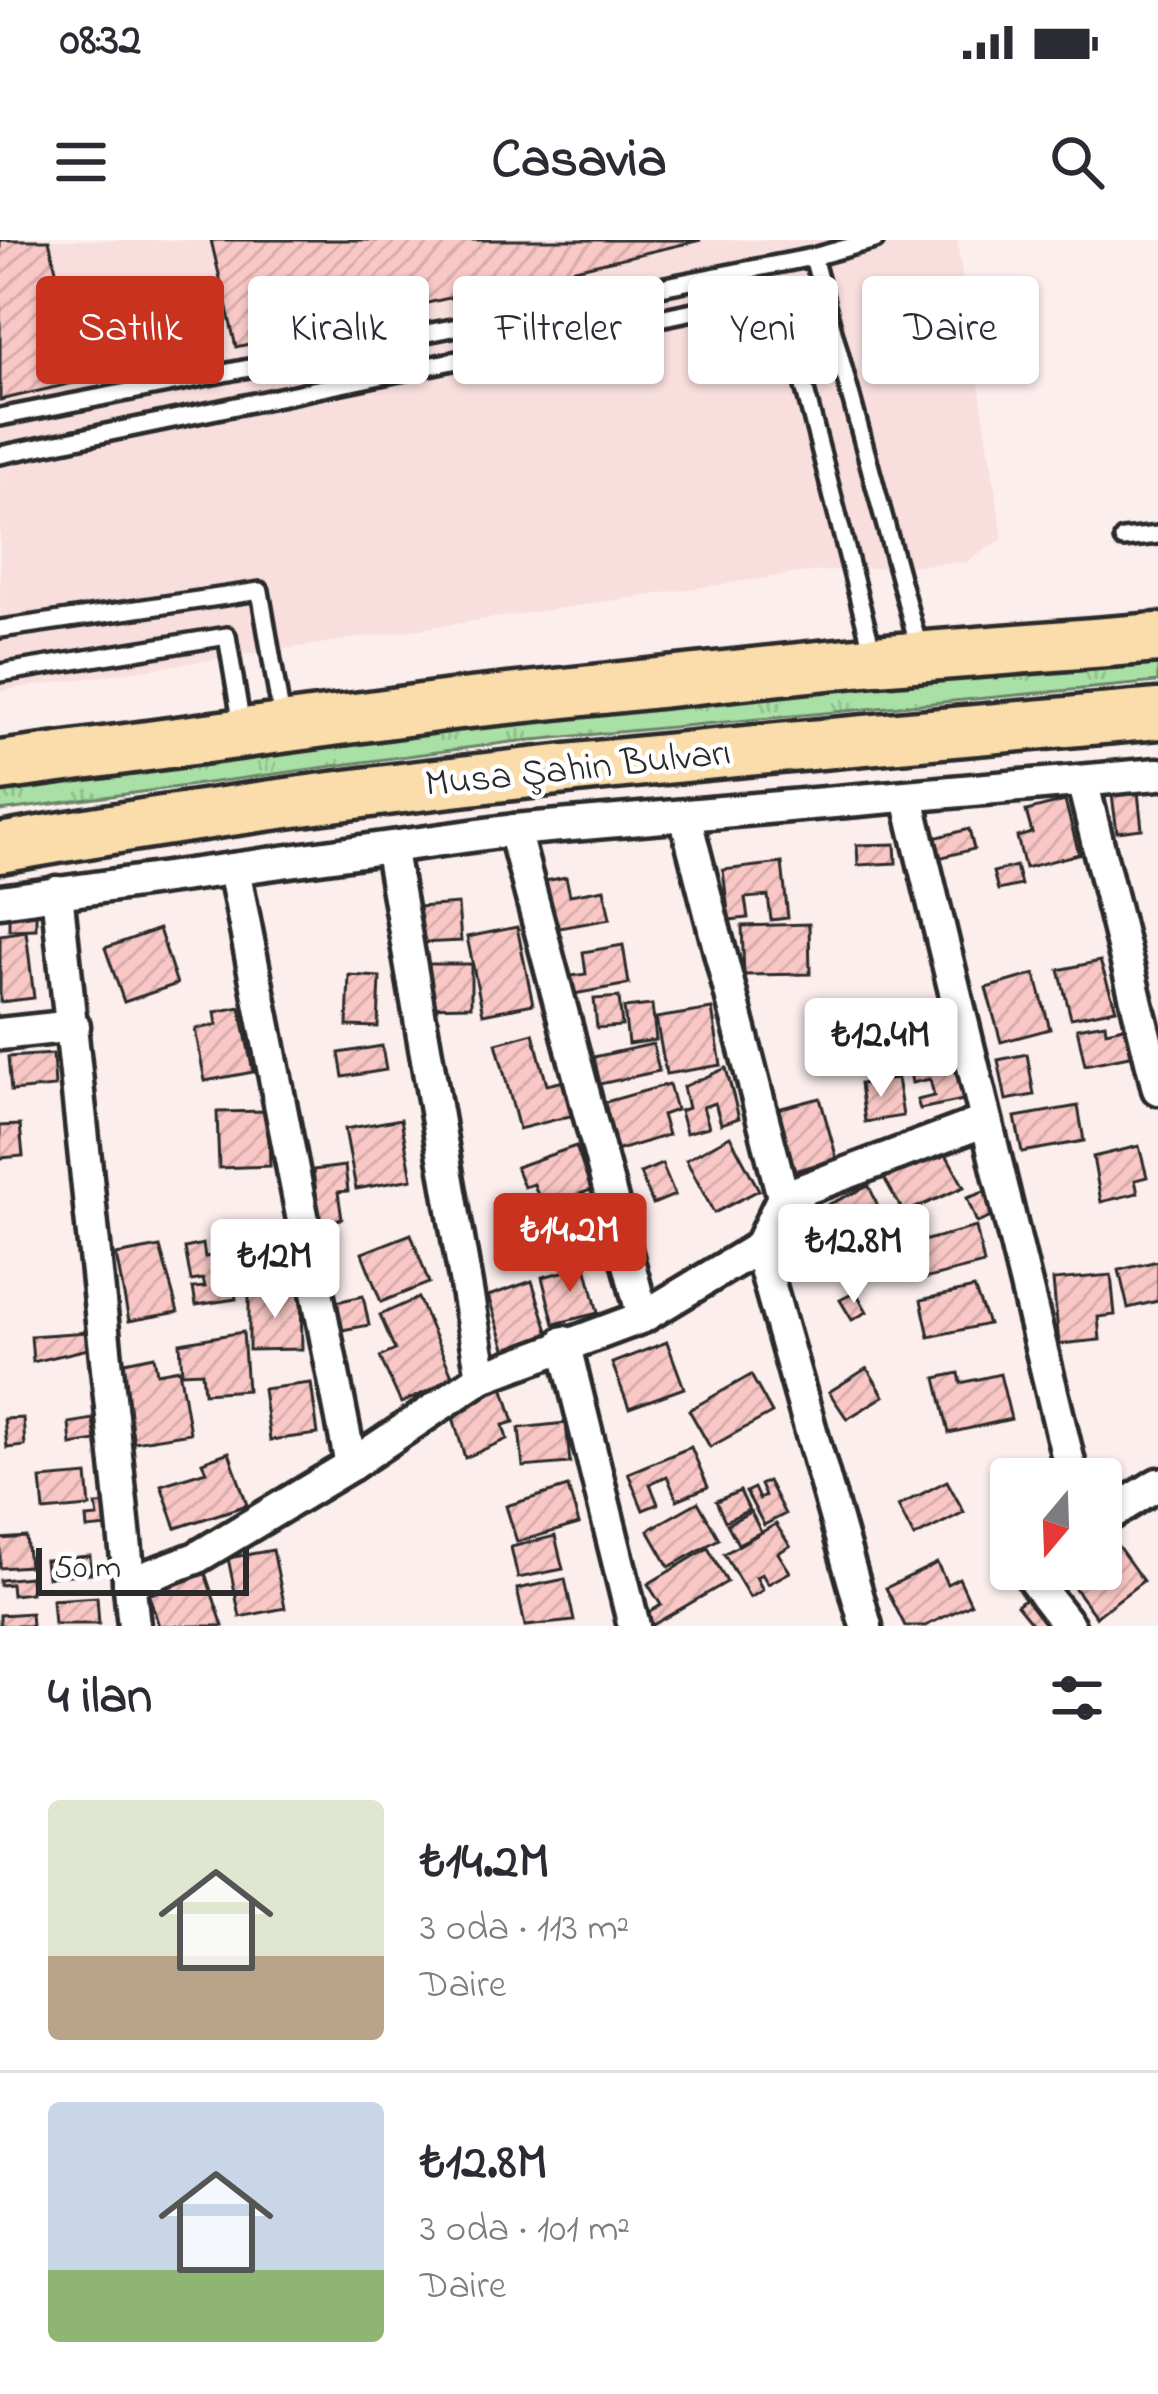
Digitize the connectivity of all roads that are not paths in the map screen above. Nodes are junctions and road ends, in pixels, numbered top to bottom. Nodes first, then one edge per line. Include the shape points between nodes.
1 (875, 240) edge
2 (813, 257) junction
3 (0, 417) edge
4 (0, 454) edge
5 (1158, 535) edge
6 (1123, 538) dead end
7 (0, 629) edge
8 (1158, 638) edge
9 (898, 658) junction
10 (0, 673) edge
11 (1158, 714) edge
12 (263, 730) junction
13 (0, 766) edge
14 (1158, 774) edge
15 (1083, 784) junction
16 (908, 798) junction
17 (685, 815) junction
18 (514, 830) junction
19 (0, 848) edge
20 (391, 851) junction
21 (234, 869) junction
22 (57, 892) junction
23 (0, 901) edge
24 (74, 1026) junction
25 (0, 1034) edge
26 (1158, 1089) edge
27 (986, 1121) junction
28 (783, 1197) junction
29 (759, 1247) junction
30 (644, 1317) junction
31 (564, 1342) junction
32 (482, 1377) junction
33 (1068, 1458) edge
34 (351, 1466) junction
35 (1158, 1484) edge
36 (1122, 1507) edge
37 (129, 1582) junction
38 (1041, 1590) edge
39 (134, 1626) edge
40 (634, 1626) edge
41 (866, 1626) edge
42 (1069, 1626) edge

1 - 2 lane
2 - 3 lane
2 - 9 lane
4 - 9 lane via 780,292
5 - 6 lane
7 - 12 lane via 260,592
8 - 9 main road, Musa Şahin Bulvarı
9 - 12 main road, Musa Şahin Bulvarı
10 - 12 lane via 227,637
11 - 19 main road, Musa Şahin Bulvarı via 650,759 227,810
12 - 13 main road, Musa Şahin Bulvarı
14 - 15 street
15 - 16 street
15 - 26 street
16 - 17 street
16 - 27 street
17 - 18 street
17 - 28 street
18 - 20 street
18 - 30 street
20 - 21 street
20 - 32 street
21 - 22 street
21 - 34 street
22 - 23 street
22 - 24 street
24 - 25 street
24 - 37 street
27 - 28 street
27 - 33 street
28 - 29 street
29 - 30 street
29 - 41 street
30 - 31 street
31 - 32 street
31 - 40 street
32 - 34 street
34 - 37 street via 196,1558
35 - 36 street
37 - 39 street
38 - 42 street

